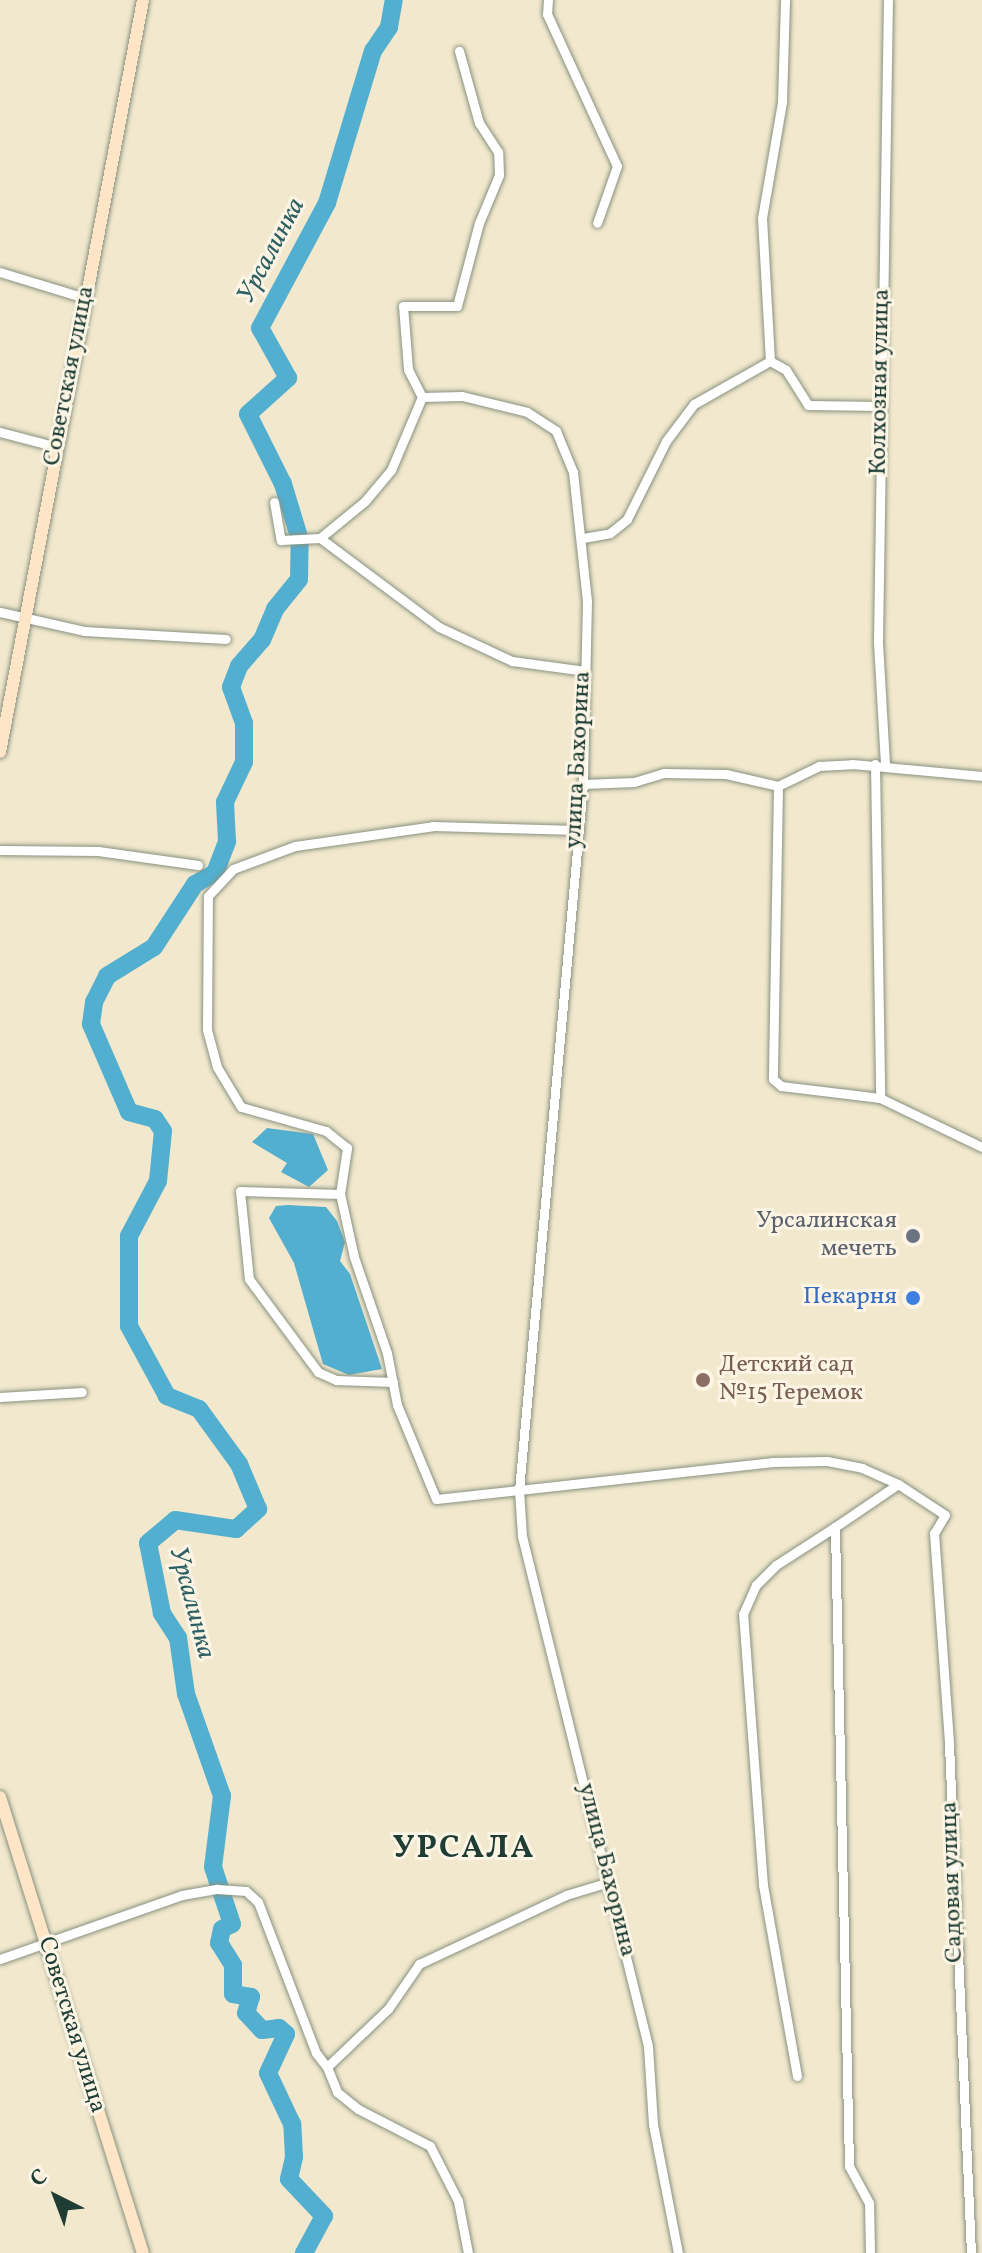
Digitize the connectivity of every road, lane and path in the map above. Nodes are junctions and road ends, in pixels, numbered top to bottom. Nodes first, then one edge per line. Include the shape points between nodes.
1 (143, 0) edge
2 (548, 0) edge
3 (785, 0) edge
4 (888, 0) edge
5 (459, 51) dead end
6 (597, 223) dead end
7 (0, 272) edge
8 (85, 298) junction
9 (770, 361) junction
10 (422, 397) junction
11 (880, 406) junction
12 (0, 432) edge
13 (57, 447) junction
14 (274, 502) dead end
15 (320, 538) junction
16 (583, 538) junction
17 (0, 612) edge
18 (25, 618) junction
19 (226, 639) dead end
20 (585, 671) junction
21 (0, 752) edge
22 (880, 764) junction
23 (982, 776) edge
24 (583, 784) junction
25 (778, 786) junction
26 (577, 830) junction
27 (0, 850) edge
28 (198, 865) dead end
29 (880, 1098) junction
30 (982, 1147) edge
31 (340, 1194) junction
32 (393, 1382) junction
33 (82, 1392) dead end
34 (0, 1397) edge
35 (898, 1484) junction
36 (519, 1490) junction
37 (835, 1527) junction
38 (0, 1797) edge
39 (609, 1882) junction
40 (45, 1940) junction
41 (0, 1959) edge
42 (327, 2067) junction
43 (797, 2076) dead end
44 (143, 2253) edge
45 (468, 2253) edge
46 (678, 2253) edge
47 (870, 2253) edge
48 (971, 2253) edge

1 - 8 street, Советская улица
2 - 6 street via 547,14 617,166
3 - 9 street via 782,102 762,218
4 - 11 street, Колхозная улица
5 - 10 street via 479,123 498,152 499,175 479,223 457,306 403,306 408,369
7 - 8 street
8 - 13 street, Советская улица
9 - 11 street via 786,370 808,405
9 - 16 street via 694,404 666,441 627,519 610,533
10 - 15 street via 391,470 365,501
10 - 16 street, улица Бахорина via 462,396 527,412 556,431 568,449
11 - 22 street, Колхозная улица
12 - 13 street
13 - 18 street, Советская улица
14 - 15 street via 281,540
15 - 20 street via 439,627 512,661
16 - 20 street, улица Бахорина
17 - 18 street
18 - 19 street via 84,631
18 - 21 street, Советская улица
20 - 24 street, улица Бахорина
22 - 23 street
22 - 25 street via 819,766
22 - 29 street, Колхозная улица
24 - 25 street via 634,782 664,773 726,774
24 - 26 street, улица Бахорина
25 - 29 street via 773,1079 781,1086
26 - 31 street via 433,826 295,846 253,858 218,882 208,896 207,1030 226,1087 241,1107 302,1122 337,1138 347,1148
26 - 36 street, улица Бахорина
27 - 28 street via 61,848
29 - 30 street
31 - 32 street
31 - 32 street via 240,1191 249,1279 318,1372 336,1380
32 - 36 street via 425,1481 436,1499
33 - 34 street
35 - 36 street via 862,1468 827,1461
35 - 37 street
35 - 48 street, Садовая улица via 945,1515 934,1533 949,1744
36 - 39 street, улица Бахорина via 522,1536
37 - 43 street via 776,1565 756,1585 743,1614 763,1885
37 - 47 street via 849,2166 869,2203
38 - 40 street, Советская улица
39 - 42 street via 566,1895 419,1964 388,2009
39 - 46 street, улица Бахорина via 648,2046 653,2124
40 - 41 street
40 - 42 street via 182,1895 246,1891 258,1902 316,2053
40 - 44 street, Советская улица
42 - 45 street via 337,2092 358,2109 430,2146 458,2201

